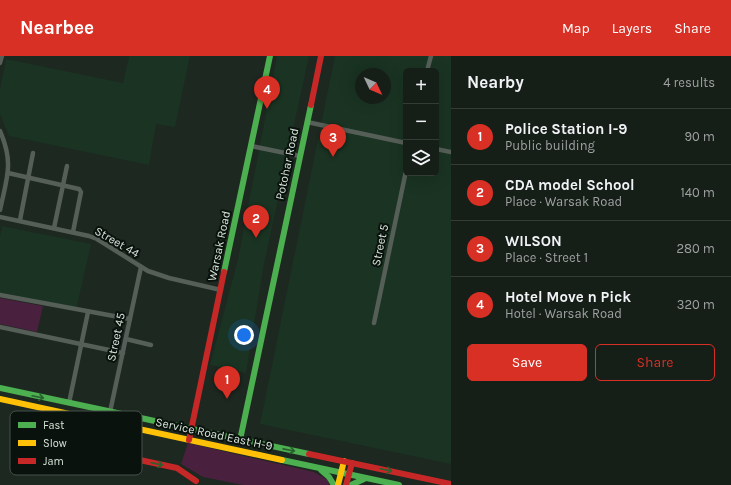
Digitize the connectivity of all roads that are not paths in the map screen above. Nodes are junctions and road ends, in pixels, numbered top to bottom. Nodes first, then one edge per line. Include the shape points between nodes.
1 (2, 56) edge
2 (270, 56) edge
3 (320, 56) edge
4 (431, 56) edge
5 (0, 63) edge
6 (428, 68) edge
7 (307, 122) junction
8 (0, 131) edge
9 (403, 142) edge
10 (251, 146) junction
11 (0, 150) edge
12 (439, 150) edge
13 (6, 151) junction
14 (451, 152) edge
15 (33, 153) dead end
16 (300, 156) junction
17 (67, 166) dead end
18 (8, 173) junction
19 (405, 176) edge
20 (29, 178) junction
21 (62, 185) junction
22 (0, 210) edge
23 (0, 217) edge
24 (20, 220) junction
25 (54, 228) junction
26 (73, 232) junction
27 (141, 267) junction
28 (221, 290) junction
29 (0, 295) edge
30 (88, 312) junction
31 (130, 319) junction
32 (374, 323) dead end
33 (0, 327) edge
34 (126, 339) junction
35 (81, 344) junction
36 (151, 345) dead end
37 (123, 353) junction
38 (0, 388) edge
39 (18, 392) junction
40 (0, 399) edge
41 (16, 403) junction
42 (69, 403) junction
43 (53, 411) edge
44 (105, 411) edge
45 (110, 411) edge
46 (142, 418) edge
47 (142, 429) edge
48 (191, 429) junction
49 (189, 440) junction
50 (240, 440) junction
51 (142, 460) edge
52 (348, 462) junction
53 (315, 468) junction
54 (340, 473) junction
55 (349, 475) junction
56 (370, 479) junction
57 (196, 481) dead end
58 (451, 484) edge
59 (334, 485) edge
60 (338, 485) edge
61 (346, 485) edge
62 (351, 485) edge
63 (399, 485) edge

1 - 5 street
2 - 10 main road, Warsak Road
3 - 7 main road, Potohar Road
4 - 6 street
7 - 9 street
7 - 16 main road, Potohar Road
8 - 13 street
10 - 16 street
10 - 28 main road, Warsak Road
11 - 13 street
12 - 14 street
13 - 18 street via 9,157
15 - 20 street
16 - 50 main road, Potohar Road
17 - 21 street
18 - 20 street
18 - 22 street
19 - 32 street, Street 5
20 - 21 street
20 - 24 street
21 - 25 street
21 - 26 street via 80,190
23 - 24 street, Street 44
24 - 25 street, Street 44
25 - 26 street, Street 44
26 - 27 street, Street 44 via 97,239
27 - 28 street, Street 44 via 169,278
27 - 31 street, Street 45
28 - 48 main road, Warsak Road
29 - 30 street
30 - 31 street
30 - 35 street
31 - 34 street, Street 45
33 - 35 street
34 - 36 street
34 - 37 street, Street 45
35 - 37 street
35 - 42 street
37 - 45 street, Street 45
38 - 39 main road, Service Road East H-9
39 - 41 main road
39 -> 42 main road, Service Road East H-9
40 - 41 main road, Service Road East H-9
41 - 43 main road, Service Road East H-9
42 - 44 main road, Service Road East H-9
46 - 48 main road, Service Road East H-9
47 - 49 main road, Service Road East H-9
48 - 49 main road, Warsak Road
48 - 50 main road, Service Road East H-9
49 - 53 main road, Service Road East H-9
50 -> 52 main road, Service Road East H-9
51 -> 57 main road via 177,468
52 - 54 main road
52 - 55 main road
52 -> 58 main road, Service Road East H-9
53 - 54 main road, Service Road East H-9
53 - 59 main road via 329,476
54 - 55 main road, Service Road East H-9
54 - 60 main road
55 - 56 main road, Service Road East H-9
55 - 61 main road
56 - 62 main road via 362,479
56 - 63 main road, Service Road East H-9

